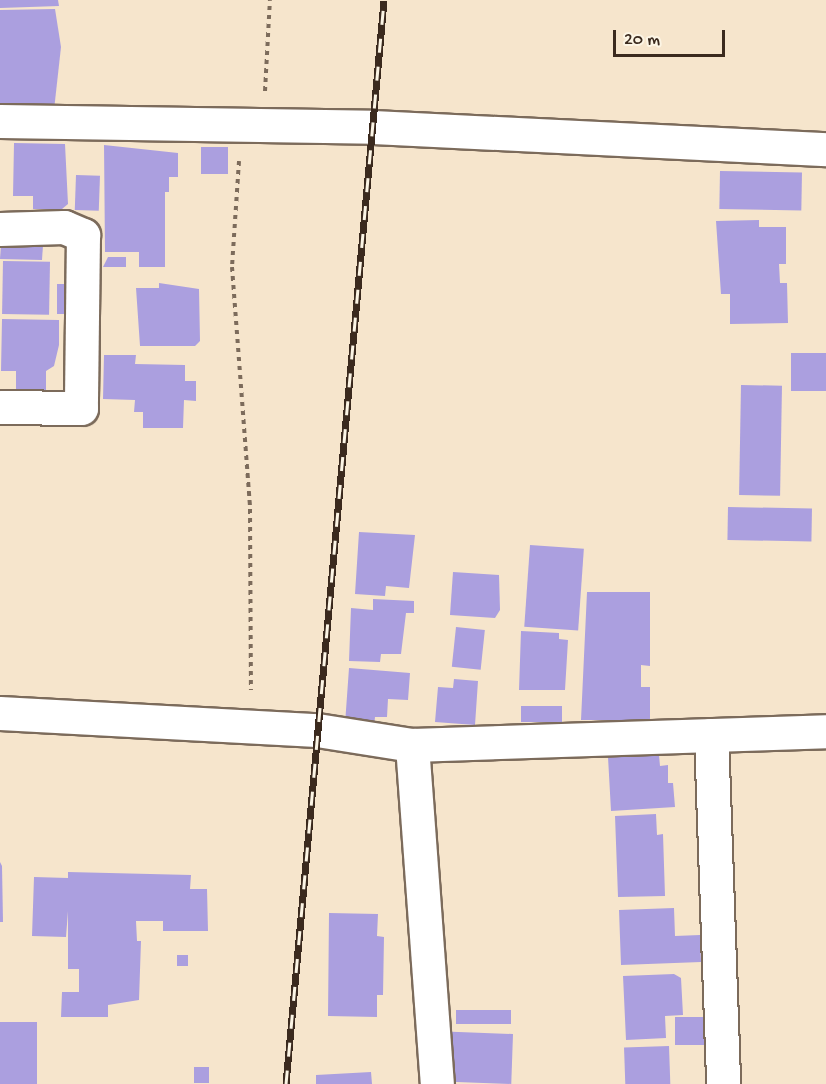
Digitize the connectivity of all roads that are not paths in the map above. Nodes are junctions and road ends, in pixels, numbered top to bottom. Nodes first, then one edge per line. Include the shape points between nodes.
1 (0, 121) edge
2 (826, 149) edge
3 (0, 229) edge
4 (0, 407) edge
5 (0, 713) edge
6 (826, 731) edge
7 (711, 735) junction
8 (412, 745) junction
9 (437, 1084) edge
10 (723, 1084) edge

1 - 2 street via 252,125
3 - 4 street via 64,227 83,235 81,408
5 - 8 street via 251,726
6 - 7 street
7 - 8 street
7 - 10 street
8 - 9 street

